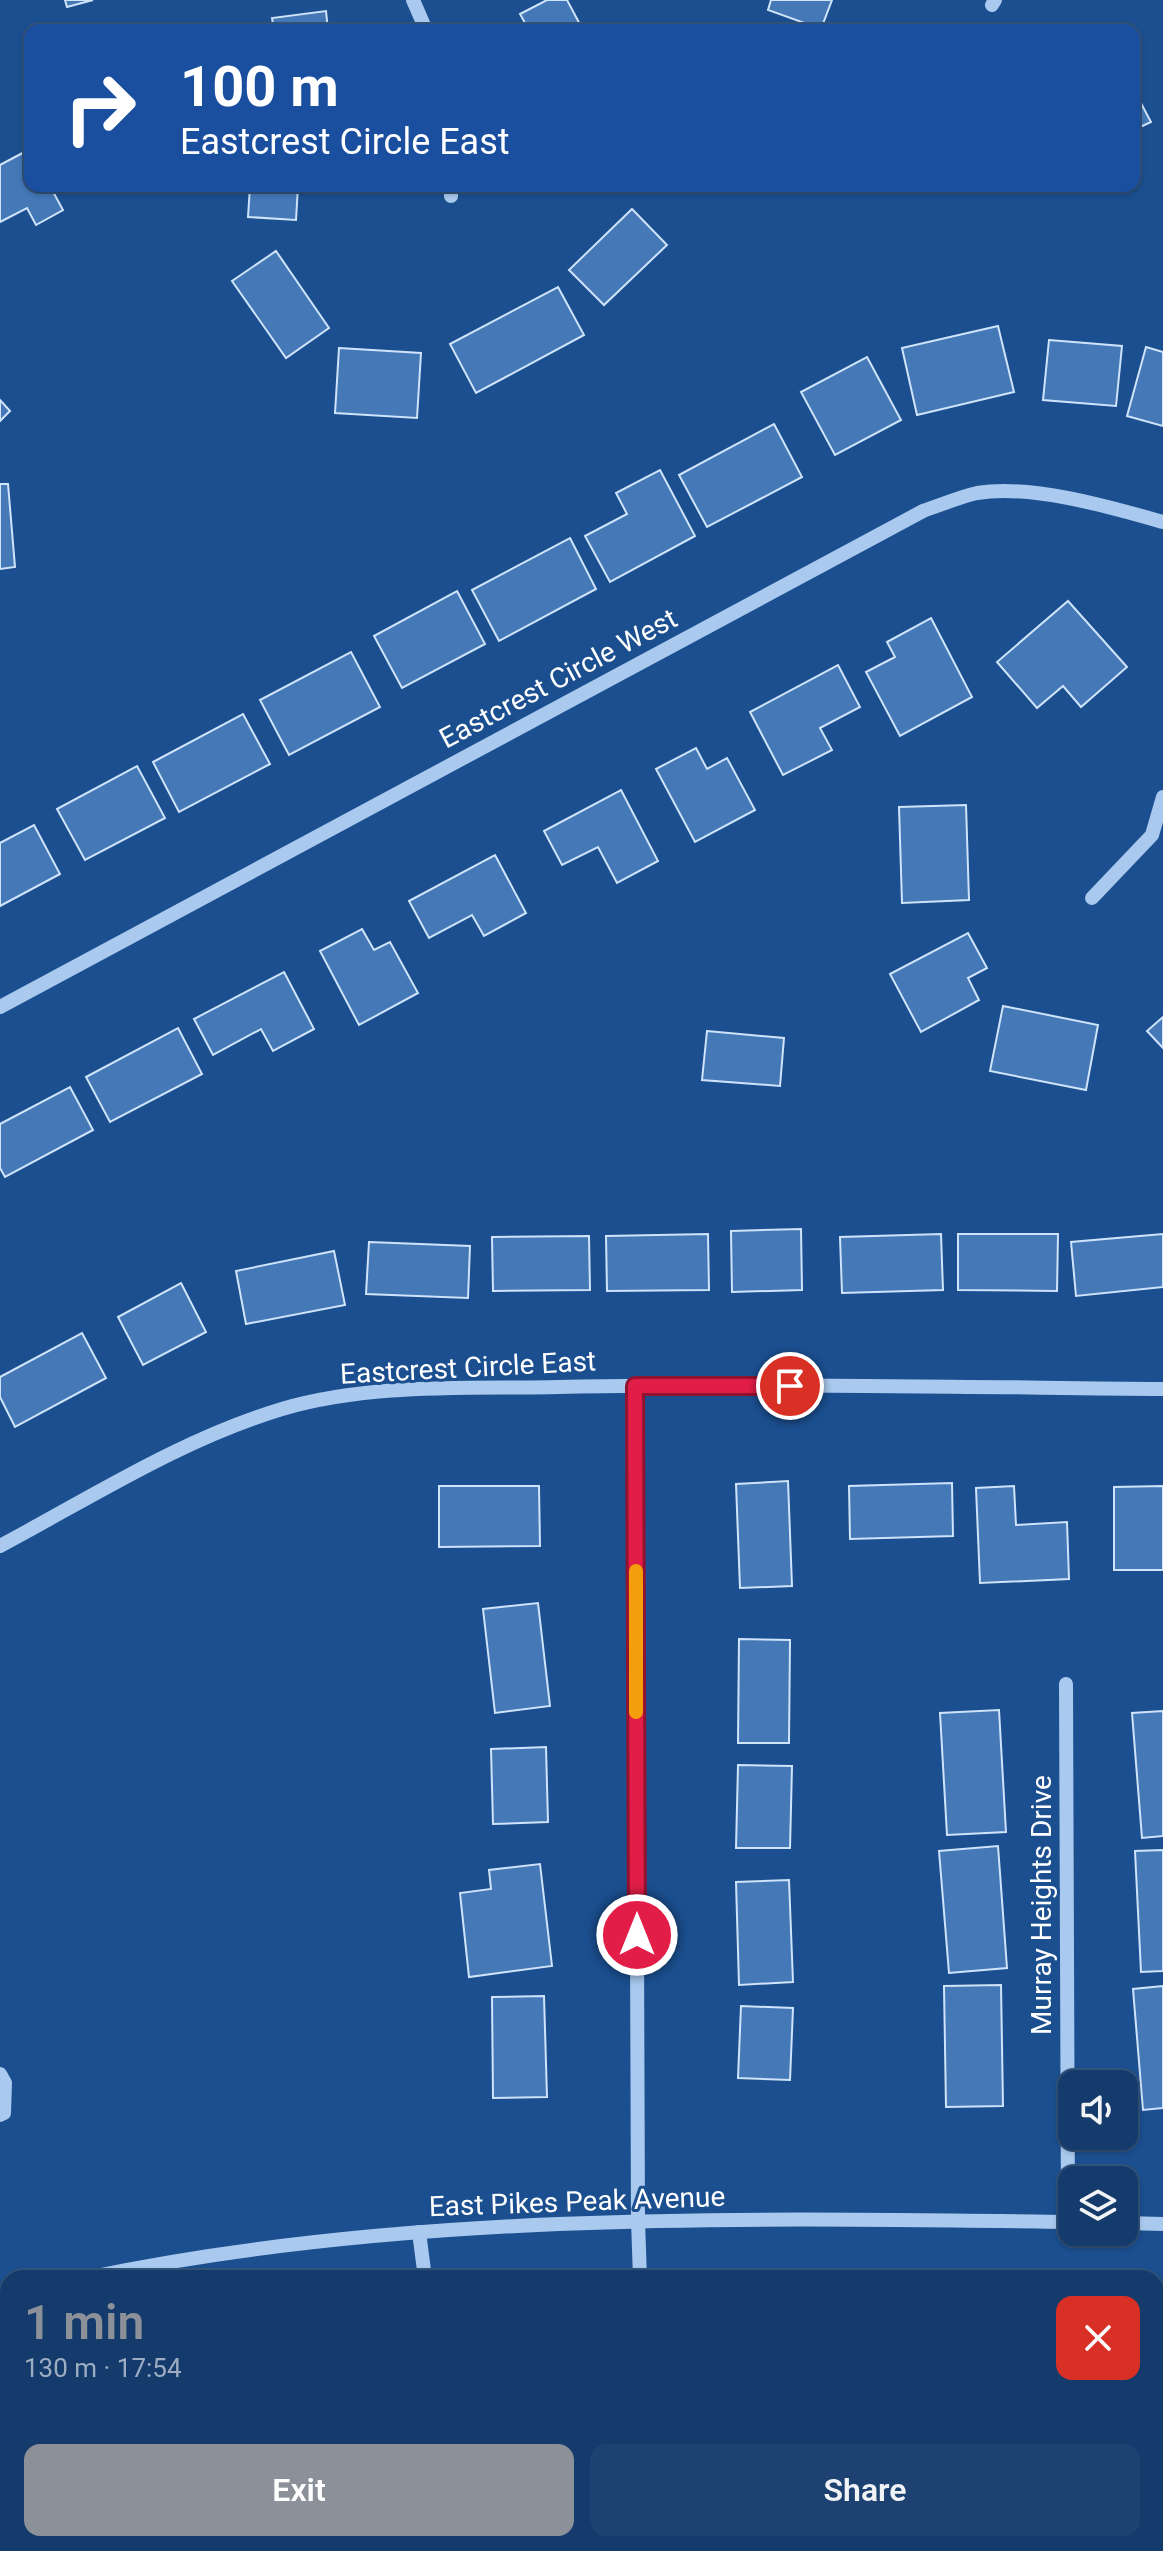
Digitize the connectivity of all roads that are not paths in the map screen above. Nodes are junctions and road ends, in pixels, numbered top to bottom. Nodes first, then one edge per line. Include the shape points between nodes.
1 (413, 0) edge
2 (423, 24) edge
3 (1163, 522) edge
4 (1163, 797) edge
5 (1092, 898) dead end
6 (0, 1007) edge
7 (635, 1386) junction
8 (1163, 1389) edge
9 (0, 1546) edge
10 (1066, 1684) dead end
11 (0, 2074) edge
12 (0, 2115) edge
13 (1070, 2166) edge
14 (638, 2221) junction
15 (1058, 2222) edge
16 (1138, 2223) edge
17 (1163, 2224) edge
18 (419, 2232) junction
19 (134, 2270) edge
20 (424, 2270) edge
21 (640, 2270) edge

1 - 2 street
3 - 6 street, Eastcrest Circle West via 1034,493 978,493 923,511
4 - 5 street via 1152,835
7 - 8 street, Eastcrest Circle East
7 - 9 street, Eastcrest Circle East via 387,1391 285,1408 188,1444
7 - 14 street
10 - 13 street, Murray Heights Drive
11 - 12 street via 5,2083
14 - 15 street, East Pikes Peak Avenue
14 - 18 street, East Pikes Peak Avenue
14 - 21 street
16 - 17 street
18 - 19 street, East Pikes Peak Avenue
18 - 20 street

